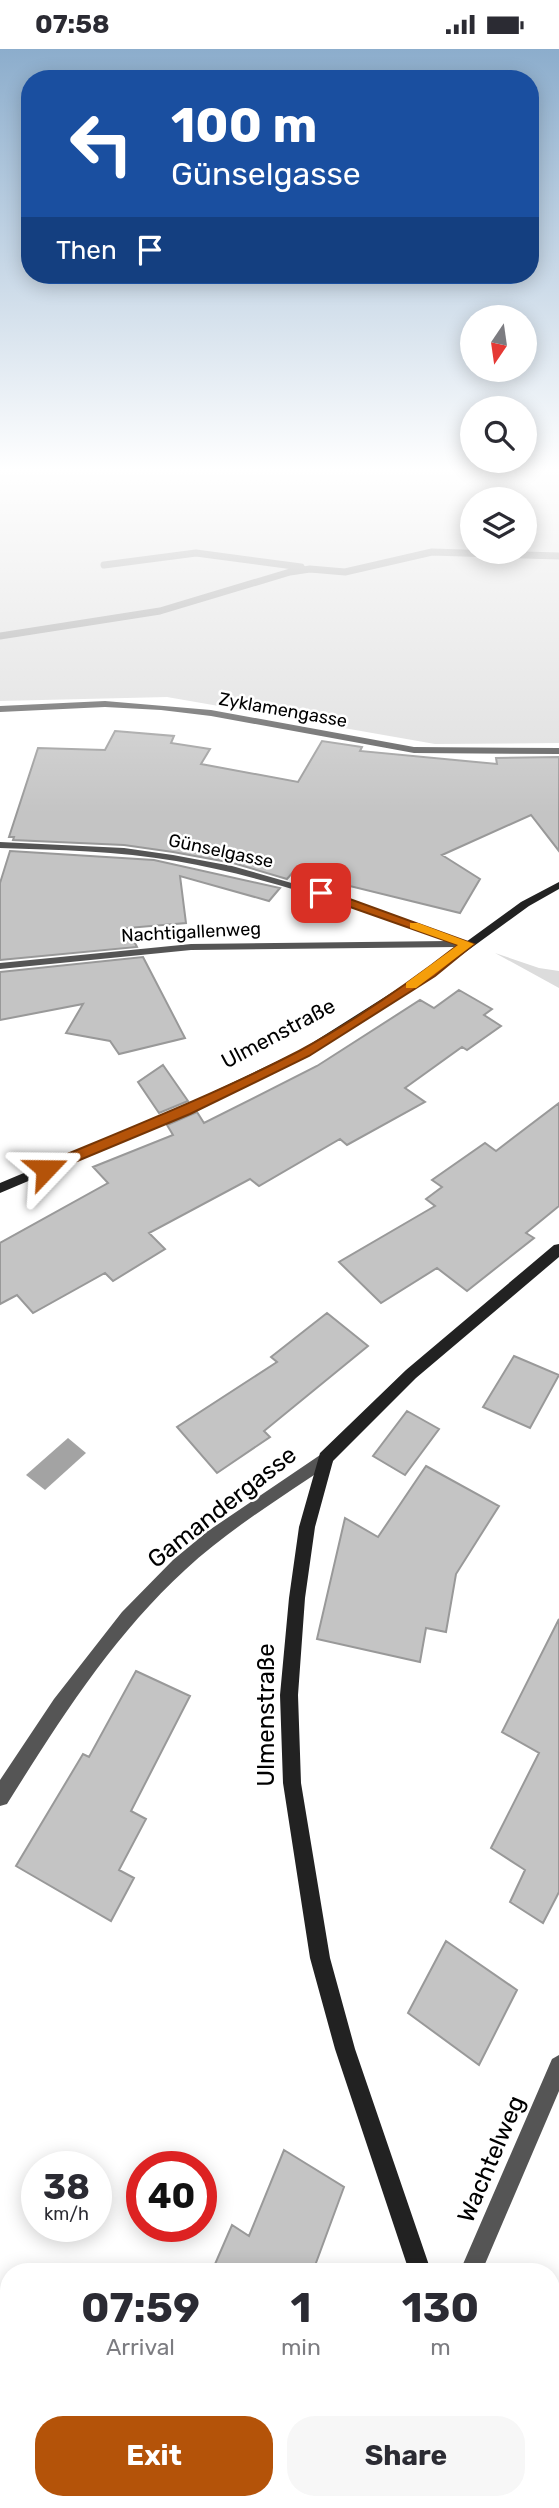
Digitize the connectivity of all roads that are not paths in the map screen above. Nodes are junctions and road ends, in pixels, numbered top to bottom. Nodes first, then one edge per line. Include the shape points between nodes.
1 (0, 709) edge
2 (559, 751) edge
3 (0, 845) edge
4 (559, 885) edge
5 (468, 944) junction
6 (0, 966) edge
7 (0, 1188) edge
8 (559, 1249) edge
9 (326, 1458) junction
10 (0, 1797) edge
11 (559, 2066) edge
12 (417, 2263) edge
13 (474, 2263) edge

1 - 2 street, Zyklamengasse via 105,704 161,707 414,750
3 - 5 street, Günselgasse via 132,852 196,862 321,893
4 - 5 street, Ulmenstraße
5 - 6 street, Nachtigallenweg via 157,949
5 - 7 street, Ulmenstraße via 305,1053 185,1110
8 - 9 street, Ulmenstraße via 411,1374
9 - 10 street, Gamandergasse via 179,1565 94,1658
9 - 12 street, Ulmenstraße via 307,1527 297,1598 289,1695 292,1783 320,1958 345,2049
11 - 13 street, Wachtelweg

